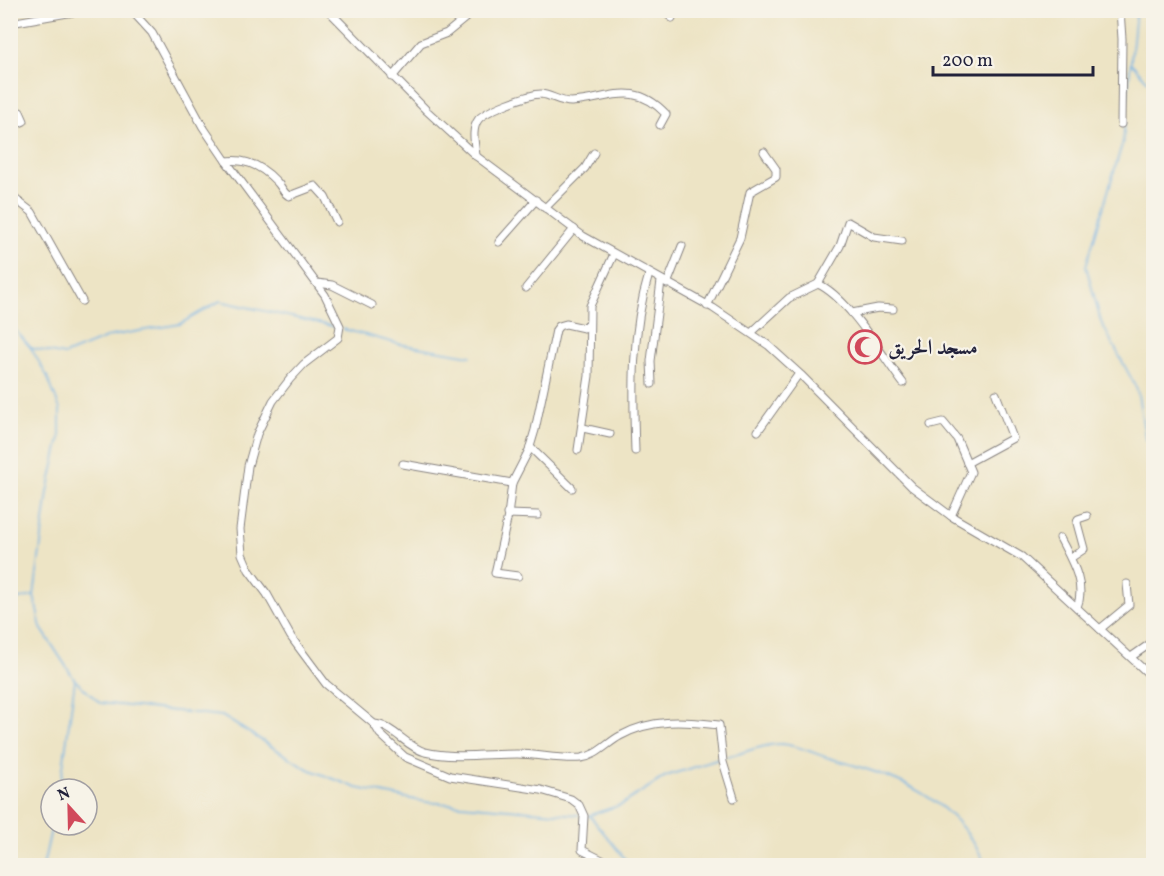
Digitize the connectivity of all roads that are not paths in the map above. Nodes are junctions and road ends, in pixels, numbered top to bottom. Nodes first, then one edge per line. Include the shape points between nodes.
1 (85, 10) edge
2 (132, 10) edge
3 (328, 10) edge
4 (662, 10) edge
5 (1120, 10) edge
6 (471, 11) edge
7 (672, 18) dead end
8 (10, 23) edge
9 (392, 76) junction
10 (10, 110) edge
11 (1121, 124) dead end
12 (660, 125) dead end
13 (10, 128) edge
14 (764, 152) dead end
15 (594, 153) dead end
16 (476, 156) junction
17 (226, 161) junction
18 (10, 195) edge
19 (536, 200) junction
20 (545, 208) junction
21 (338, 222) dead end
22 (574, 229) junction
23 (902, 241) dead end
24 (499, 242) dead end
25 (682, 246) dead end
26 (614, 254) junction
27 (649, 274) junction
28 (664, 282) junction
29 (317, 284) junction
30 (818, 284) junction
31 (526, 288) dead end
32 (82, 301) dead end
33 (372, 305) dead end
34 (707, 306) junction
35 (893, 309) dead end
36 (852, 313) junction
37 (589, 324) junction
38 (751, 333) junction
39 (798, 375) junction
40 (903, 383) dead end
41 (652, 384) dead end
42 (996, 394) dead end
43 (931, 425) dead end
44 (583, 428) junction
45 (758, 431) dead end
46 (610, 434) dead end
47 (530, 447) junction
48 (578, 450) dead end
49 (635, 451) dead end
50 (967, 463) junction
51 (403, 464) dead end
52 (512, 483) junction
53 (572, 488) dead end
54 (507, 514) junction
55 (538, 515) dead end
56 (951, 516) junction
57 (1087, 516) dead end
58 (1060, 538) dead end
59 (1072, 557) junction
60 (518, 576) dead end
61 (1127, 584) dead end
62 (1077, 607) junction
63 (1100, 629) junction
64 (1154, 641) edge
65 (1131, 657) junction
66 (1154, 679) edge
67 (374, 724) junction
68 (734, 798) dead end
69 (605, 866) edge

1 - 8 street
2 - 17 street via 152,33
3 - 9 street
4 - 7 street
5 - 11 street
6 - 9 street via 447,33 421,43
9 - 16 street
10 - 13 street via 20,112 24,120
12 - 16 street via 666,114 635,95 605,95 566,102 538,94 479,118 474,129
14 - 34 street via 776,169 776,177 750,192 740,238
15 - 20 street via 591,162
16 - 19 street
17 - 21 street via 255,164 289,196 315,186
17 - 29 street
18 - 32 street via 32,212
19 - 20 street
19 - 24 street
20 - 22 street
22 - 26 street
22 - 31 street
23 - 30 street via 874,237 848,222 840,246
25 - 28 street
26 - 27 street
26 - 37 street via 591,302
27 - 28 street
27 - 49 street via 640,311 633,374
28 - 34 street
28 - 41 street via 651,361
29 - 33 street via 332,285
29 - 67 street via 332,306 341,334 299,369 267,413 248,466 240,529 242,554 291,637 326,684
30 - 36 street
30 - 38 street via 789,298
34 - 38 street
35 - 36 street
36 - 40 street
37 - 44 street via 591,358
37 - 47 street via 566,324 556,330
38 - 39 street
39 - 45 street
39 - 56 street via 912,487
42 - 50 street via 1013,438
43 - 50 street via 943,422
44 - 46 street
44 - 48 street
47 - 52 street
47 - 53 street
50 - 56 street via 971,472
51 - 52 street
52 - 54 street
54 - 55 street
54 - 60 street via 495,573
56 - 62 street via 1006,546
57 - 59 street via 1077,523 1084,549
58 - 59 street
59 - 62 street via 1080,593
61 - 63 street via 1129,605
62 - 63 street
63 - 65 street
64 - 65 street
65 - 66 street
67 - 68 street via 426,752 581,758 599,752 627,732 662,722 719,725 723,762
67 - 69 street via 405,757 430,769 571,799 584,816 582,850 602,860

